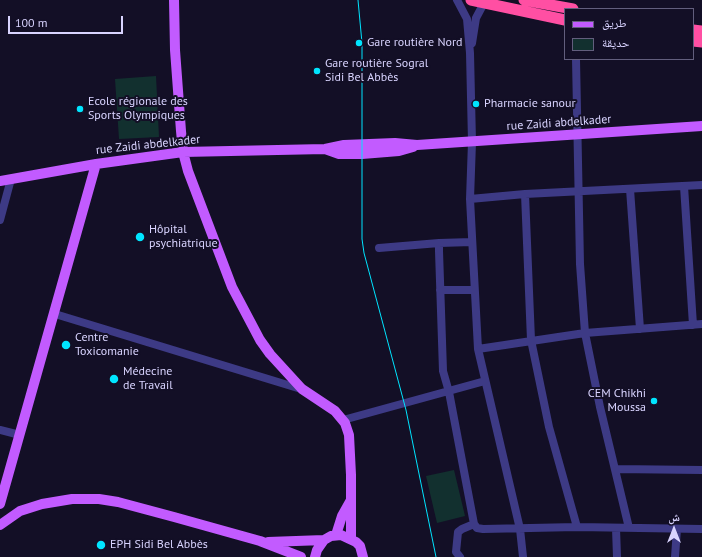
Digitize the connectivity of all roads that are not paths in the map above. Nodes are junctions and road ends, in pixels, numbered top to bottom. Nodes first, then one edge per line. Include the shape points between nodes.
1 (174, 0) edge
2 (457, 0) edge
3 (471, 0) edge
4 (524, 0) edge
5 (484, 3) junction
6 (568, 8) edge
7 (564, 20) edge
8 (470, 53) junction
9 (576, 60) edge
10 (702, 126) edge
11 (578, 134) junction
12 (472, 142) junction
13 (183, 152) junction
14 (96, 164) junction
15 (11, 179) junction
16 (0, 181) edge
17 (702, 185) edge
18 (684, 186) junction
19 (630, 189) junction
20 (579, 191) junction
21 (525, 194) junction
22 (470, 199) junction
23 (0, 220) edge
24 (472, 242) junction
25 (439, 243) junction
26 (379, 248) dead end
27 (440, 290) junction
28 (474, 290) junction
29 (55, 314) junction
30 (702, 324) edge
31 (693, 325) junction
32 (640, 329) junction
33 (585, 333) junction
34 (531, 340) junction
35 (478, 349) junction
36 (485, 381) junction
37 (302, 389) junction
38 (449, 392) junction
39 (343, 420) junction
40 (0, 430) edge
41 (20, 435) junction
42 (615, 469) junction
43 (702, 470) edge
44 (351, 500) junction
45 (0, 504) edge
46 (474, 524) junction
47 (0, 525) edge
48 (577, 527) junction
49 (616, 528) junction
50 (629, 528) junction
51 (702, 528) edge
52 (520, 529) junction
53 (677, 529) junction
54 (336, 535) junction
55 (351, 538) junction
56 (324, 540) junction
57 (260, 541) junction
58 (363, 555) edge
59 (301, 557) edge
60 (315, 557) edge
61 (460, 557) edge
62 (523, 557) edge
63 (617, 557) edge
64 (675, 557) edge

1 - 13 main road
2 - 8 street via 467,19
3 - 5 highway
4 - 6 highway
5 - 7 highway
5 - 8 street via 476,18
8 - 12 street
9 - 11 street
10 - 11 main road, rue Zaidi abdelkader
11 - 12 main road, rue Zaidi abdelkader
11 - 20 street
12 - 13 main road, rue Zaidi abdelkader via 417,145 399,151 362,154 339,154 325,149
12 - 22 street
13 - 14 main road, rue Zaidi abdelkader
13 - 37 main road via 237,299 270,354
14 - 15 main road, rue Zaidi abdelkader
14 - 29 main road
15 - 16 main road, rue Zaidi abdelkader
15 - 23 street
17 - 18 street
18 - 19 street
18 - 31 street
19 - 20 street
19 - 32 street
20 - 21 street
20 - 33 street via 580,264
21 - 22 street
21 - 34 street
22 - 24 street
24 - 25 street
24 - 28 street
25 - 26 street
25 - 27 street
27 - 28 street
27 - 38 street via 443,371
28 - 35 street
29 - 37 street
29 - 41 main road
30 - 31 street
31 - 32 street
32 - 33 street
33 - 34 street
33 - 42 street
34 - 35 street
34 - 48 street via 549,427
35 - 36 street
36 - 38 street
36 - 52 street
37 - 39 main road via 335,411
38 - 39 street
38 - 46 street
39 - 44 main road via 349,435
40 - 41 street
41 - 45 main road
42 - 43 street
42 - 50 street
44 - 54 main road
44 - 55 main road
46 - 52 street via 477,528 483,529
46 - 61 street via 458,532 456,552
47 - 57 main road via 15,514 33,507 59,500 86,498 118,502
48 - 49 street
48 - 52 street
49 - 50 street
49 - 63 street
50 - 53 street
51 - 53 street
52 - 62 street
53 - 64 street
54 - 55 main road
54 - 56 main road
55 - 58 main road via 360,546
56 - 57 main road
56 - 60 main road via 316,550
57 - 59 main road

